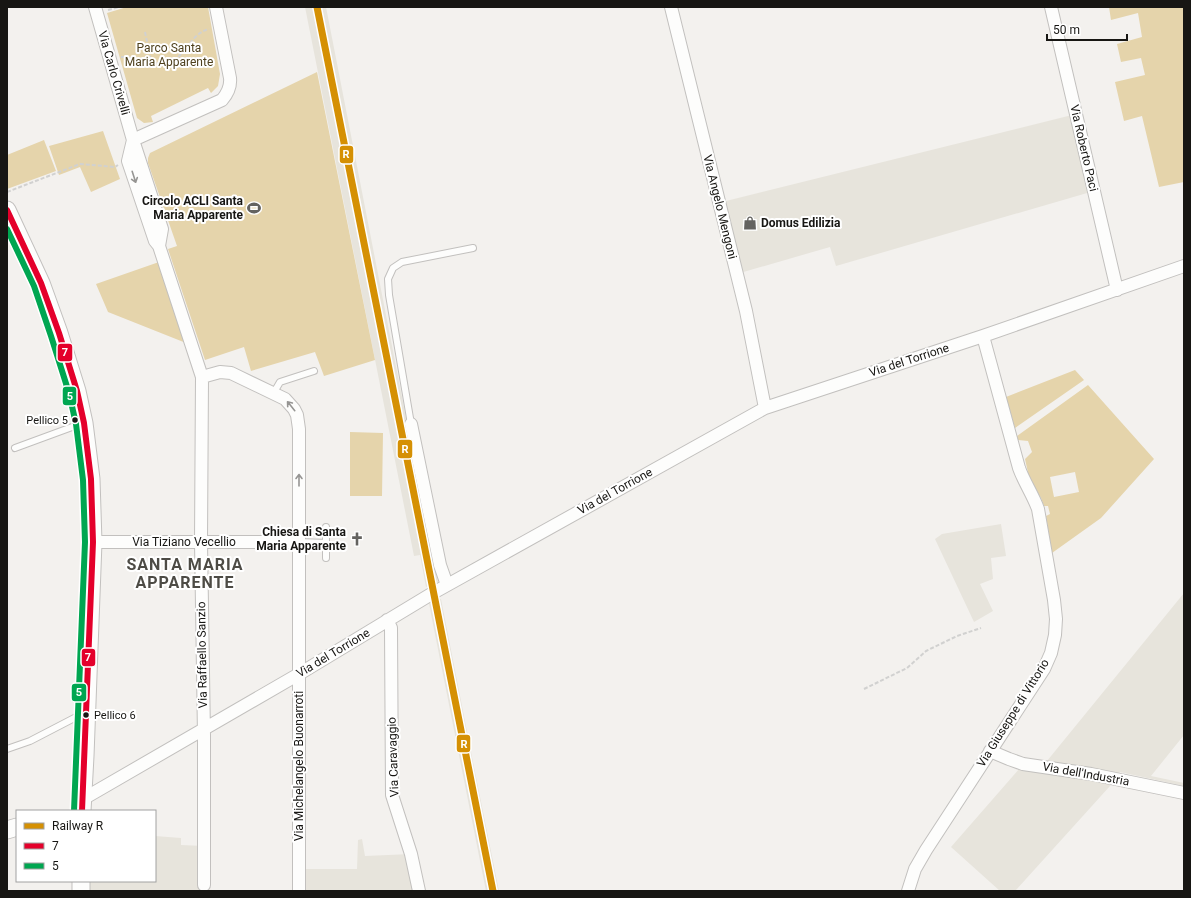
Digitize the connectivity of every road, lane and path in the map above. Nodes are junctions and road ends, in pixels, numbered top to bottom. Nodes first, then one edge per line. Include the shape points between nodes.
1 (119, 7) edge
2 (216, 7) edge
3 (671, 7) edge
4 (1051, 7) edge
5 (100, 9) edge
6 (214, 28) dead end
7 (145, 32) dead end
8 (118, 57) dead end
9 (150, 62) junction
10 (133, 140) junction
11 (128, 161) junction
12 (7, 192) edge
13 (9, 220) edge
14 (159, 246) junction
15 (472, 248) dead end
16 (1184, 266) edge
17 (1117, 290) junction
18 (983, 336) junction
19 (314, 371) dead end
20 (202, 377) junction
21 (273, 394) junction
22 (765, 408) junction
23 (84, 423) junction
24 (411, 424) joint
25 (15, 448) dead end
26 (326, 527) dead end
27 (93, 542) junction
28 (201, 542) junction
29 (299, 542) junction
30 (326, 543) junction
31 (326, 558) dead end
32 (447, 585) junction
33 (387, 620) junction
34 (981, 628) dead end
35 (299, 674) junction
36 (864, 689) dead end
37 (87, 711) junction
38 (204, 729) junction
39 (7, 749) edge
40 (990, 751) junction
41 (1184, 793) edge
42 (80, 807) edge
43 (204, 885) dead end
44 (299, 891) edge
45 (418, 891) edge
46 (908, 891) edge

1 - 5 path
2 - 10 street via 230,78 227,94 222,100
3 - 22 street, Via Angelo Mengoni via 746,311
4 - 17 street, Via Roberto Paci
5 - 10 street, Via Carlo Crivelli
6 - 9 path via 195,37 174,60 164,64
7 - 9 path
8 - 9 path
10 - 11 street, Via Carlo Crivelli
10 - 14 street, Via Carlo Crivelli via 162,229
11 - 12 path via 115,167 80,164
11 -> 14 street, Via Carlo Crivelli via 155,241
13 - 23 main road via 40,283 59,333 77,390
14 - 20 street, Via Carlo Crivelli
15 - 24 lane via 402,262 393,268 388,279
16 - 17 street, Via del Torrione
17 - 18 street, Via del Torrione
18 - 22 street, Via del Torrione
18 - 40 street, Via Giuseppe di Vittorio via 1019,468 1038,509 1056,619 1051,653 1044,669
19 - 21 lane via 280,382
20 - 21 street, Via Michelangelo Buonarroti via 220,372 231,373
20 - 28 street, Via Raffaello Sanzio
29 -> 21 street, Via Michelangelo Buonarroti via 298,422 290,404
22 - 32 street, Via del Torrione
23 - 25 lane
23 - 27 main road via 91,479
24 - 32 street via 440,565
26 - 30 lane
27 - 28 street, Via Tiziano Vecellio
27 - 37 main road
28 - 29 street, Via Tiziano Vecellio
28 - 38 street, Via Raffaello Sanzio
29 - 30 lane
29 - 35 street, Via Michelangelo Buonarroti
30 - 31 lane
32 - 33 street, Via del Torrione
33 - 35 street, Via del Torrione
33 - 45 street, Via Caravaggio via 391,628 392,795 411,854
34 - 36 path via 926,651 907,668
35 - 38 street, Via del Torrione
35 - 44 street, Via Michelangelo Buonarroti
37 - 39 lane via 30,741
37 - 42 main road
38 - 42 street, Via del Torrione via 102,788
38 - 43 street, Via Raffaello Sanzio
40 - 41 street, Via dell'Industria via 1024,764 1091,774
40 - 46 street, Via Giuseppe di Vittorio via 926,850

